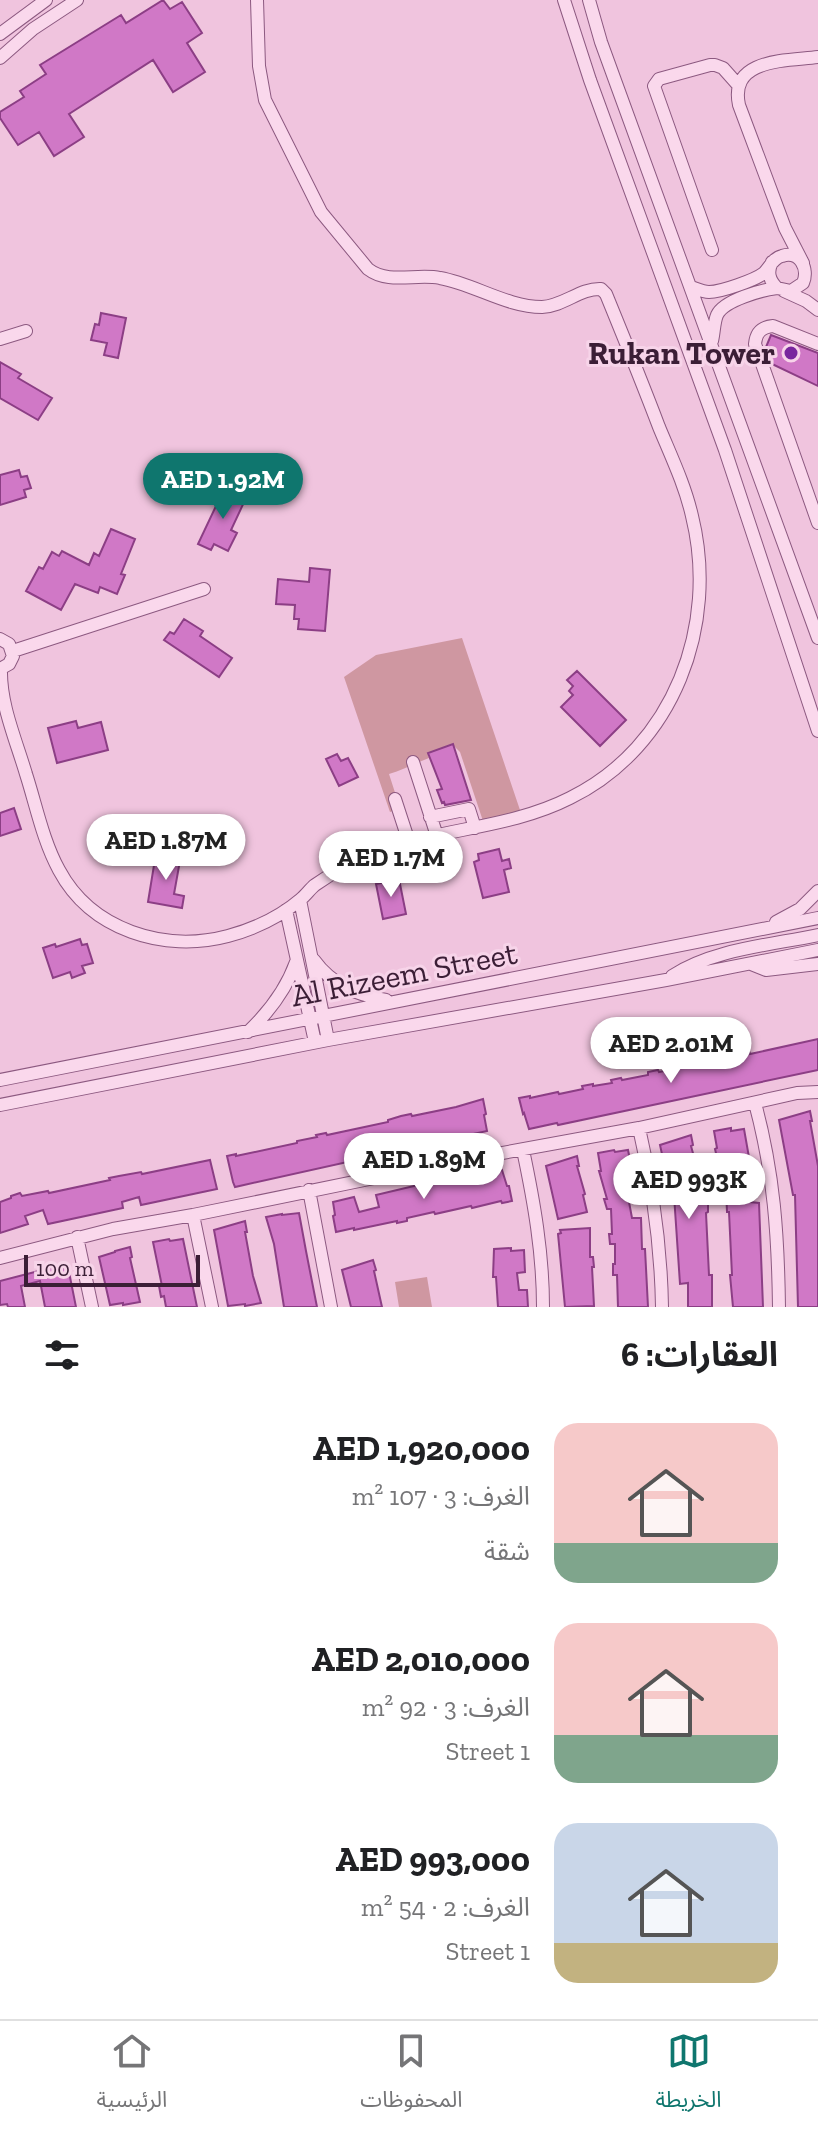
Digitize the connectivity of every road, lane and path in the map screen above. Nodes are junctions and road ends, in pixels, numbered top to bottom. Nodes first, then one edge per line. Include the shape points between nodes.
1 (46, 0) edge
2 (77, 0) edge
3 (257, 0) edge
4 (564, 0) edge
5 (589, 0) edge
6 (0, 34) edge
7 (818, 57) edge
8 (0, 58) edge
9 (739, 86) junction
10 (785, 228) junction
11 (712, 250) dead end
12 (775, 260) junction
13 (803, 263) junction
14 (805, 277) junction
15 (691, 287) junction
16 (780, 289) junction
17 (816, 308) edge
18 (26, 331) dead end
19 (0, 339) edge
20 (712, 344) junction
21 (818, 344) edge
22 (818, 523) edge
23 (204, 589) dead end
24 (818, 638) edge
25 (0, 639) edge
26 (13, 651) junction
27 (1, 669) edge
28 (818, 731) edge
29 (413, 762) dead end
30 (395, 799) dead end
31 (430, 817) junction
32 (475, 828) junction
33 (437, 836) junction
34 (409, 842) junction
35 (818, 891) edge
36 (300, 900) junction
37 (286, 910) junction
38 (818, 918) edge
39 (764, 929) junction
40 (818, 935) edge
41 (818, 950) edge
42 (312, 957) junction
43 (297, 959) junction
44 (751, 964) junction
45 (818, 964) edge
46 (666, 980) junction
47 (393, 1002) junction
48 (324, 1017) junction
49 (310, 1020) junction
50 (248, 1032) junction
51 (328, 1040) junction
52 (315, 1042) junction
53 (0, 1080) edge
54 (818, 1092) edge
55 (755, 1103) junction
56 (0, 1105) edge
57 (639, 1128) junction
58 (523, 1150) junction
59 (309, 1190) junction
60 (193, 1215) junction
61 (77, 1237) junction
62 (0, 1258) edge
63 (92, 1307) edge
64 (212, 1307) edge
65 (331, 1307) edge
66 (543, 1307) edge
67 (662, 1307) edge
68 (779, 1307) edge

1 - 6 street
2 - 8 street
3 - 32 street via 265,100 321,212 338,234 368,269 387,278 438,277 537,307 594,289 604,291 692,514 700,565 697,616 684,671 659,721 630,755 588,789 536,812
4 - 28 street via 725,450
5 - 15 street
7 - 9 street via 757,66
9 - 10 street via 739,105
9 - 11 street via 723,68 710,65 659,79 654,86
10 - 12 street via 784,245
10 - 13 street
12 - 13 street via 791,255
12 - 15 street via 758,277 721,290
12 - 16 street via 770,279
13 - 14 street
14 - 16 street via 797,288
14 - 17 street
15 - 20 street
16 - 17 street
16 - 20 street via 726,305 717,315
18 - 19 street
20 - 24 street
21 - 22 street via 773,326 760,331 755,344
23 - 26 street
25 - 26 street
26 - 27 street via 12,660
27 - 37 street via 4,699 53,859 88,906 139,936 182,942 239,932
29 - 31 street
30 - 34 street
31 - 32 street via 469,809
31 - 33 street
32 - 33 street
33 - 34 street
34 - 36 street via 346,866
35 - 39 street via 800,909
36 - 37 street
36 - 42 street
37 - 43 street
38 - 39 street, Al Rizeem Street
39 - 47 street, Al Rizeem Street
40 - 46 street via 715,956
41 - 44 street
42 - 47 street via 344,988
42 - 48 street
43 - 49 street
43 - 50 street via 280,996
44 - 45 street via 766,970
44 - 46 street, Al Rizeem Street
46 - 51 street, Al Rizeem Street
47 - 48 street, Al Rizeem Street
48 - 49 street, Al Rizeem Street
48 - 51 street
49 - 50 street, Al Rizeem Street
49 - 52 street
50 - 53 street, Al Rizeem Street
51 - 52 street, Al Rizeem Street
52 - 56 street, Al Rizeem Street
54 - 55 street
55 - 57 street
55 - 68 street via 775,1201
57 - 58 street
57 - 67 street via 657,1217
58 - 59 street
58 - 66 street via 540,1242
59 - 60 street
59 - 65 street
60 - 61 street
60 - 64 street
61 - 62 street
61 - 63 street

